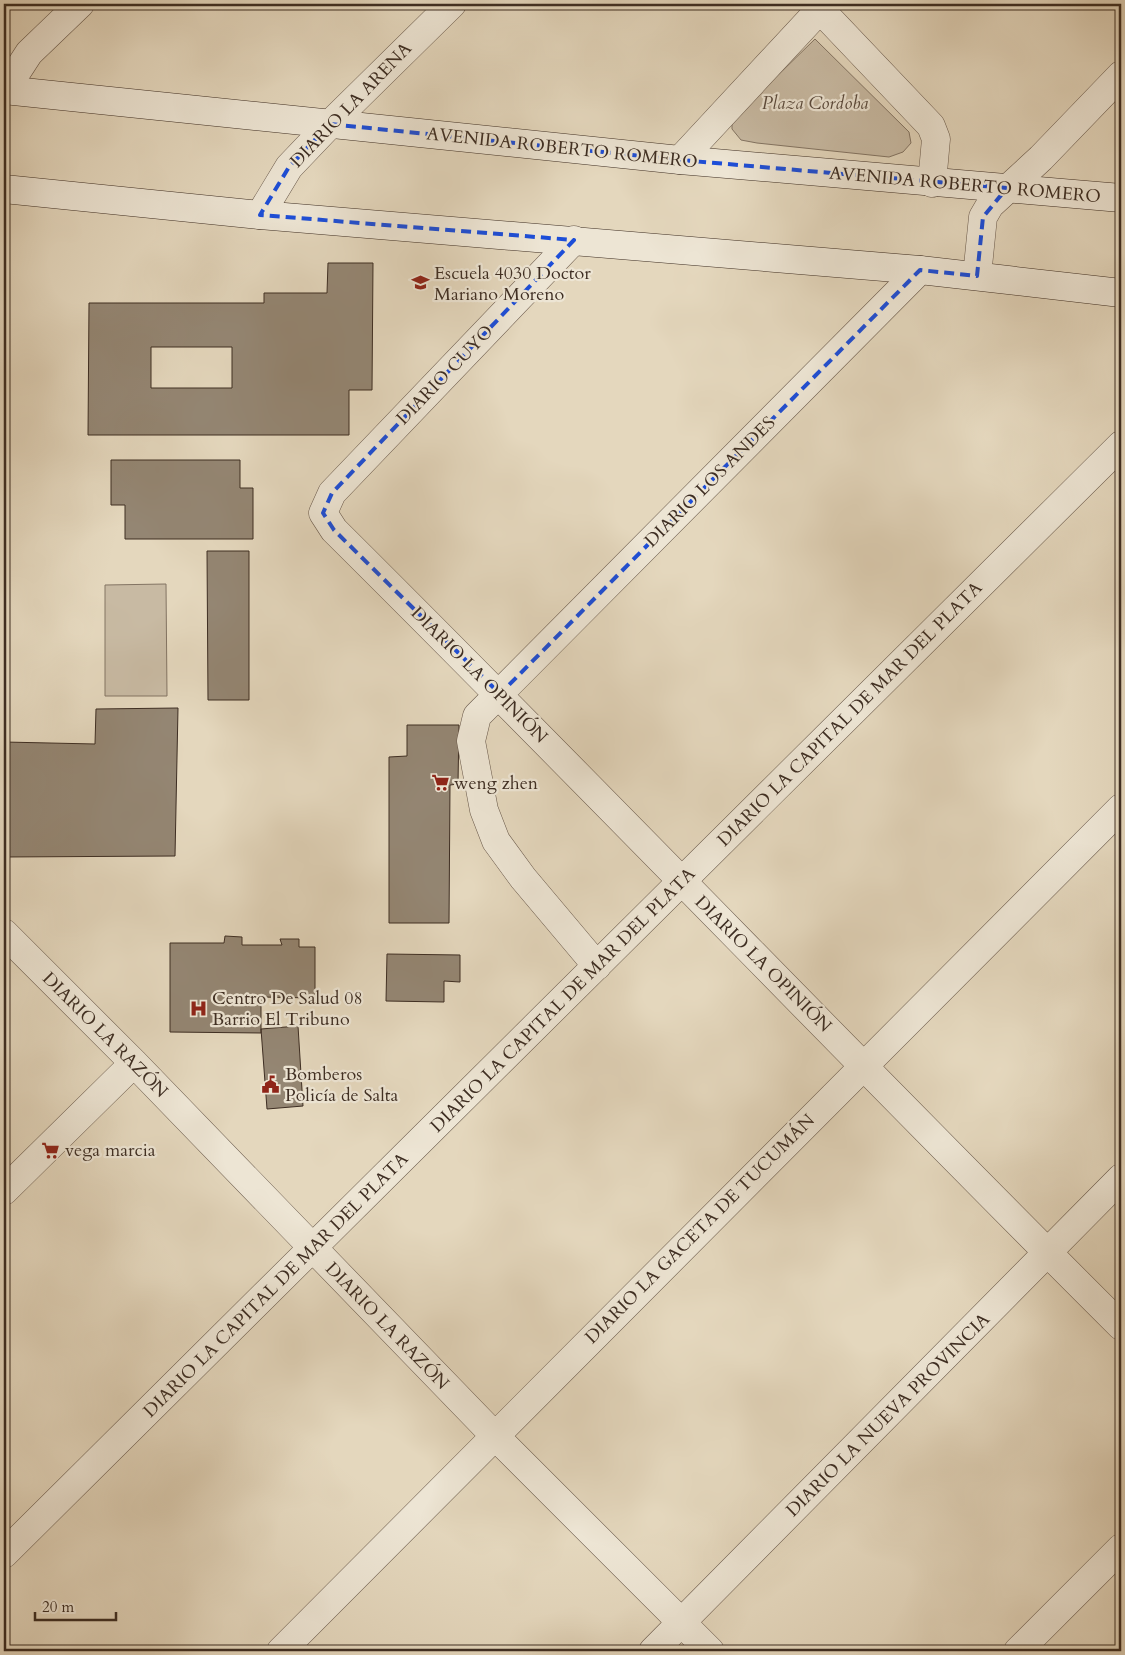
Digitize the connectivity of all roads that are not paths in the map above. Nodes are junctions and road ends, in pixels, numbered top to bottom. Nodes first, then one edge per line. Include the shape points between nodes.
1 (80, 4) edge
2 (452, 4) edge
3 (820, 5) edge
4 (1121, 74) edge
5 (4, 90) edge
6 (330, 124) junction
7 (680, 160) junction
8 (932, 183) junction
9 (1007, 188) junction
10 (4, 189) edge
11 (1121, 198) edge
12 (260, 215) junction
13 (574, 240) junction
14 (920, 270) junction
15 (977, 276) junction
16 (1119, 295) edge
17 (1121, 445) edge
18 (323, 514) joint
19 (500, 694) junction
20 (1121, 808) edge
21 (681, 882) junction
22 (4, 933) edge
23 (597, 966) junction
24 (134, 1063) junction
25 (864, 1065) junction
26 (1121, 1178) edge
27 (4, 1191) edge
28 (312, 1249) junction
29 (1048, 1253) junction
30 (1121, 1326) edge
31 (494, 1436) junction
32 (1121, 1548) edge
33 (4, 1554) edge
34 (683, 1623) junction
35 (281, 1651) edge
36 (653, 1651) edge
37 (710, 1651) edge
38 (1018, 1651) edge

1 - 5 street via 30,53
2 - 6 street, DIARIO LA ARENA
3 - 7 street
3 - 8 street via 931,126 936,139
4 - 9 street via 1041,158
5 - 6 street, AVENIDA ROBERTO ROMERO
6 - 7 street, AVENIDA ROBERTO ROMERO
6 - 12 street, DIARIO LA ARENA via 289,167
7 - 8 street, AVENIDA ROBERTO ROMERO
8 - 9 street, AVENIDA ROBERTO ROMERO
9 - 11 street, AVENIDA ROBERTO ROMERO
9 - 15 street via 983,216
10 - 12 street
12 - 13 street
13 - 14 street
13 - 18 street, DIARIO CUYO via 332,493
14 - 15 street
14 - 19 street, DIARIO LOS ANDES
15 - 16 street
17 - 21 street, DIARIO LA CAPITAL DE MAR DEL PLATA
18 - 19 street, DIARIO LA OPINIÓN via 334,530
19 - 21 street, DIARIO LA OPINIÓN
19 - 23 street, DIARIO LOS ANDES via 477,716 471,741 484,810 496,841
20 - 25 street, DIARIO LA GACETA DE TUCUMÁN
21 - 23 street, DIARIO LA CAPITAL DE MAR DEL PLATA
21 - 25 street, DIARIO LA OPINIÓN
22 - 24 street, DIARIO LA RAZÓN
23 - 28 street, DIARIO LA CAPITAL DE MAR DEL PLATA
24 - 27 street
24 - 28 street, DIARIO LA RAZÓN
25 - 29 street, DIARIO LA OPINIÓN
25 - 31 street, DIARIO LA GACETA DE TUCUMÁN
26 - 29 street, DIARIO LA NUEVA PROVINCIA
28 - 31 street, DIARIO LA RAZÓN
28 - 33 street, DIARIO LA CAPITAL DE MAR DEL PLATA
29 - 30 street, DIARIO LA OPINIÓN
29 - 34 street, DIARIO LA NUEVA PROVINCIA
31 - 34 street, DIARIO LA RAZÓN
31 - 35 street, DIARIO LA GACETA DE TUCUMÁN
32 - 38 street
34 - 36 street, DIARIO LA NUEVA PROVINCIA
34 - 37 street, DIARIO LA RAZÓN

